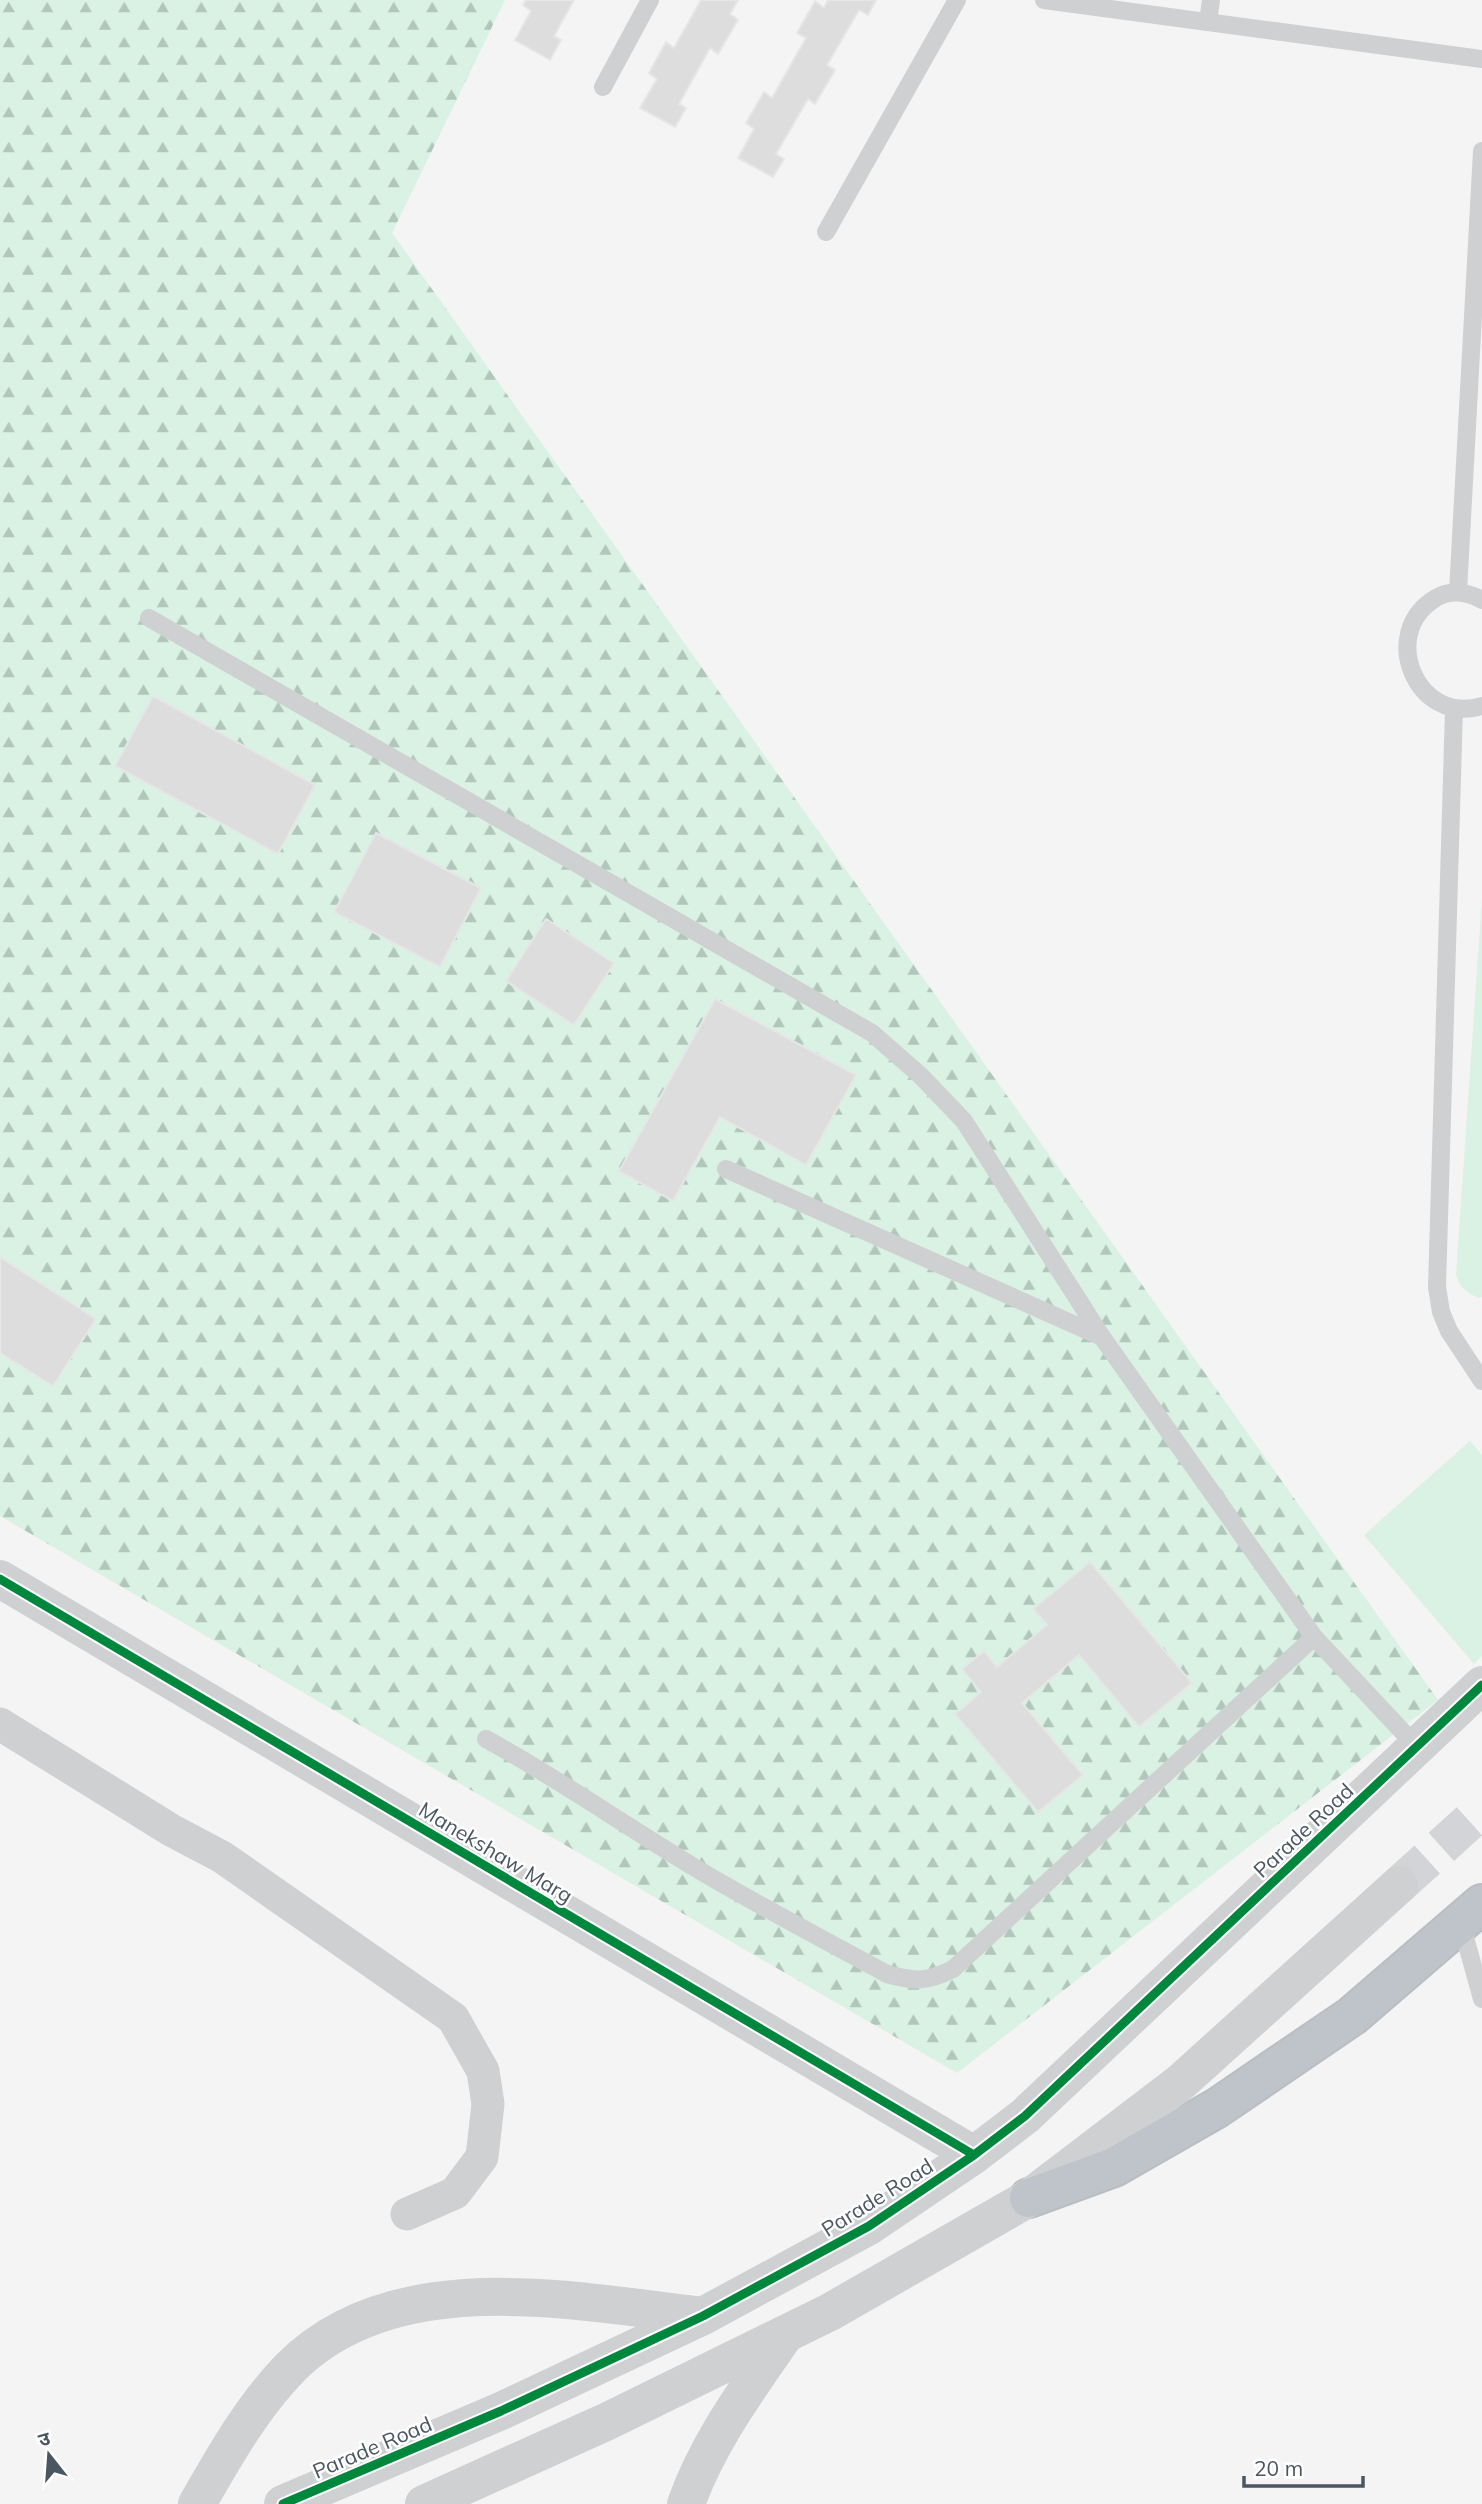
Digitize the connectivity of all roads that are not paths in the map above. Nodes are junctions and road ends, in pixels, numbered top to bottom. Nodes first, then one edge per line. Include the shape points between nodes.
1 (650, 0) edge
2 (957, 0) edge
3 (1044, 0) edge
4 (1211, 0) edge
5 (1208, 22) junction
6 (1482, 59) edge
7 (603, 88) dead end
8 (1482, 151) edge
9 (826, 232) dead end
10 (1458, 592) junction
11 (1482, 600) edge
12 (149, 618) dead end
13 (1482, 706) edge
14 (1454, 709) junction
15 (726, 1169) dead end
16 (1102, 1337) junction
17 (1482, 1381) edge
18 (0, 1579) edge
19 (1314, 1637) junction
20 (1482, 1685) edge
21 (0, 1724) edge
22 (486, 1739) dead end
23 (1417, 1747) junction
24 (1399, 1885) tunnel mouth
25 (1471, 1913) edge
26 (1482, 1999) edge
27 (974, 2155) junction
28 (1029, 2198) junction
29 (407, 2214) dead end
30 (703, 2316) junction
31 (785, 2334) junction
32 (197, 2504) edge
33 (283, 2504) edge
34 (424, 2504) edge
35 (685, 2504) edge

1 - 7 lane
2 - 9 lane
3 - 5 lane
4 - 5 lane
5 - 6 lane
8 - 10 lane
10 - 11 lane
10 - 14 lane via 1441,595 1414,618 1407,654 1422,690
12 - 16 lane via 872,1033 964,1121
13 - 14 lane
14 - 17 lane via 1437,1287 1449,1331
15 - 16 lane
16 - 19 lane
18 - 27 street, Manekshaw Marg
19 - 22 lane via 953,1969 933,1979 911,1981 887,1974 710,1876
19 - 23 lane
20 - 23 street, Parade Road
21 - 29 street via 222,1857 453,2018 483,2071 488,2104 482,2157 455,2193
23 - 27 street, Parade Road via 1025,2116
24 - 28 street via 1181,2082
25 - 26 lane
25 - 28 highway via 1352,2017 1217,2108 1114,2167
27 - 30 street, Parade Road via 869,2226
28 - 31 street
30 - 32 street via 499,2296 425,2302 376,2316 343,2330 290,2368 262,2401
30 - 33 street, Parade Road via 501,2411
31 - 34 street
31 - 35 street via 727,2419

